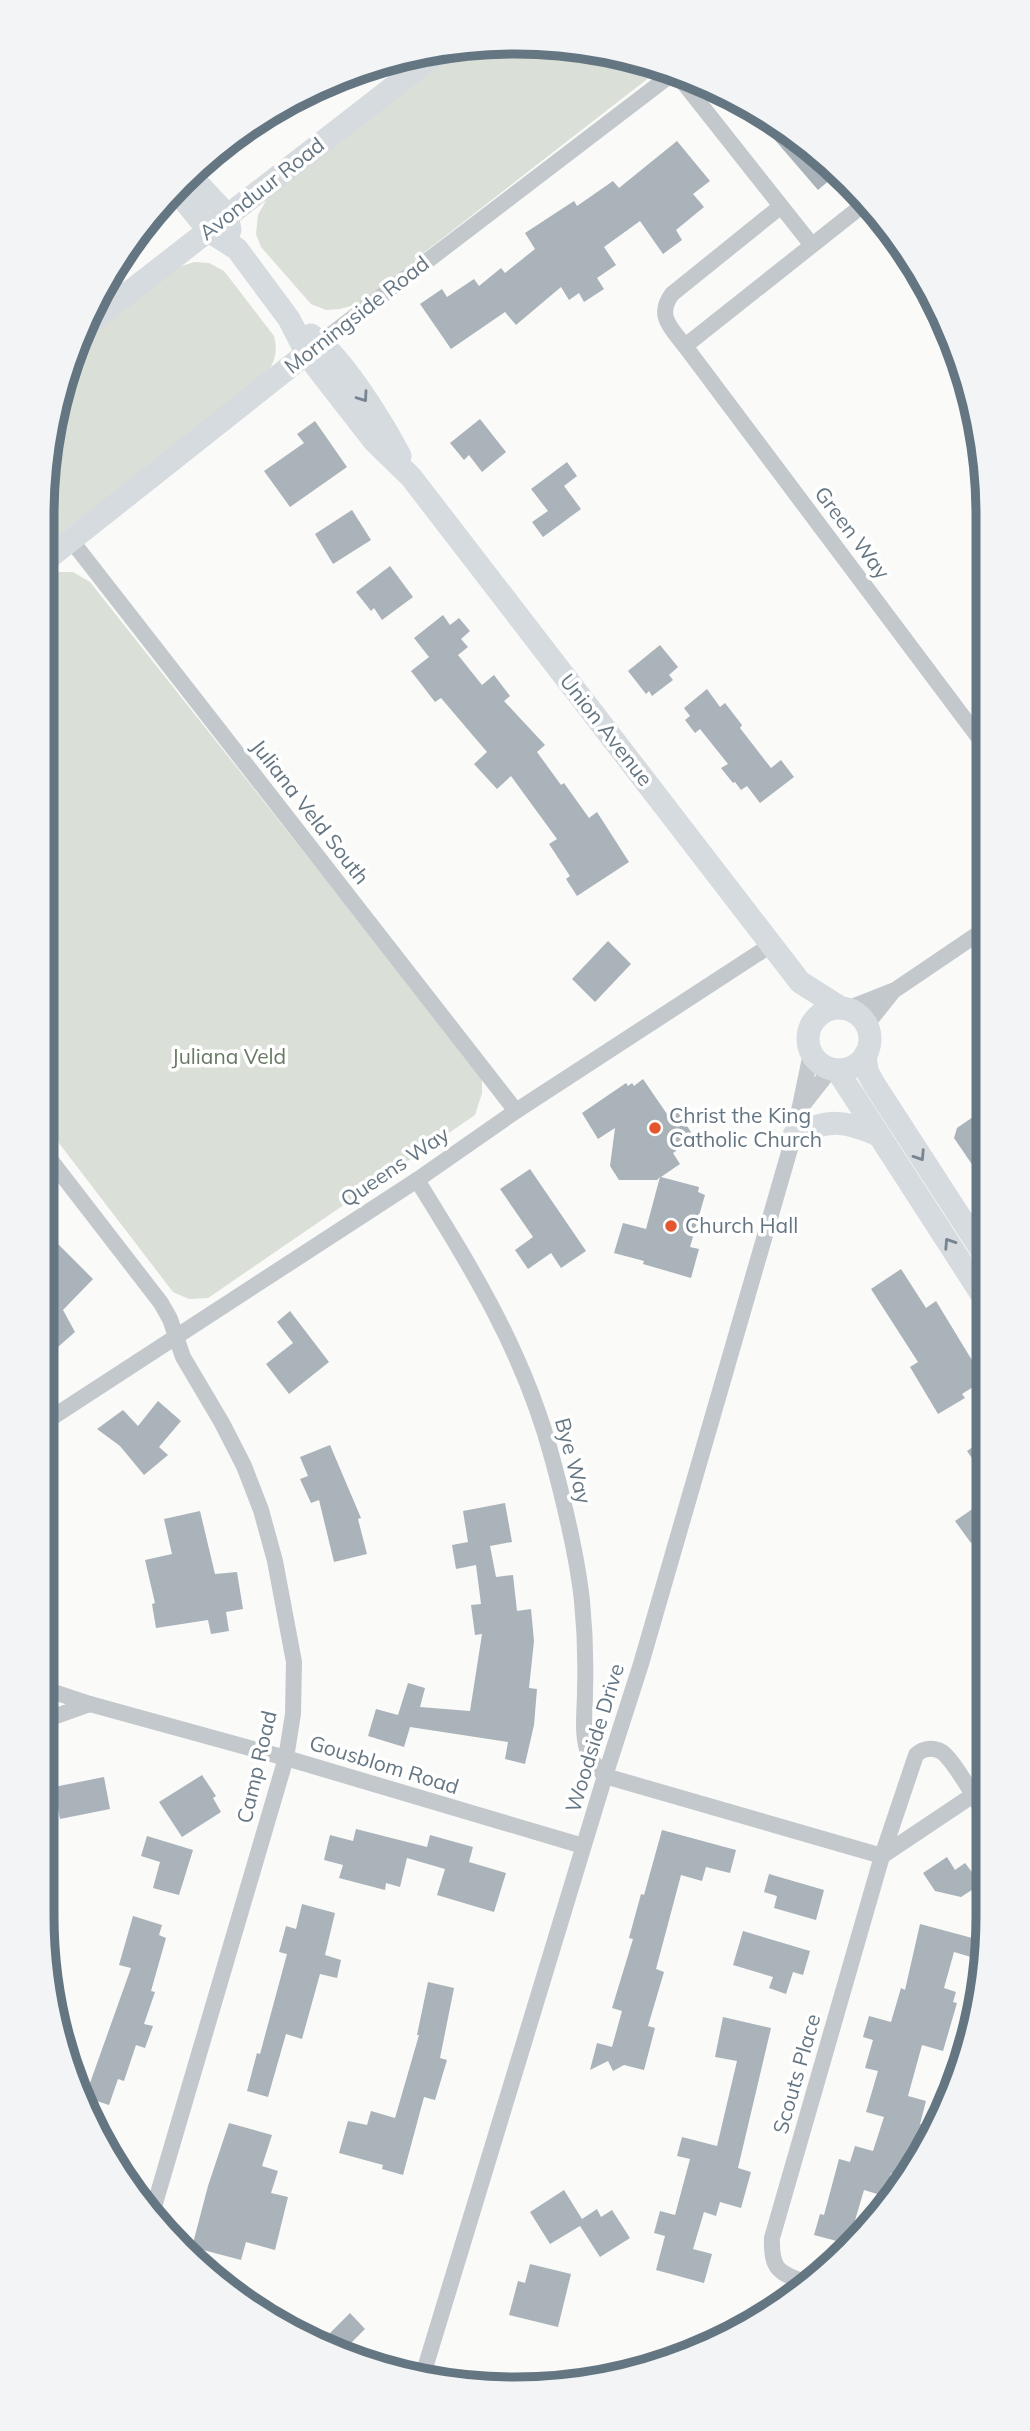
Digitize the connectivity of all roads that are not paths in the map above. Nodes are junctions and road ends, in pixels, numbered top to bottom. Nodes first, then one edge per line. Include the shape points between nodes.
1 (424, 63) edge
2 (666, 80) edge
3 (688, 88) edge
4 (197, 182) edge
5 (182, 197) edge
6 (780, 207) junction
7 (858, 208) edge
8 (227, 215) junction
9 (209, 231) junction
10 (811, 244) junction
11 (234, 246) junction
12 (100, 315) edge
13 (685, 346) junction
14 (314, 348) junction
15 (71, 540) junction
16 (54, 553) edge
17 (976, 734) edge
18 (976, 935) edge
19 (771, 945) junction
20 (800, 982) junction
21 (895, 990) junction
22 (844, 1008) junction
23 (866, 1024) junction
24 (811, 1025) junction
25 (811, 1053) junction
26 (865, 1055) junction
27 (834, 1069) junction
28 (801, 1108) junction
29 (516, 1111) junction
30 (899, 1124) junction
31 (794, 1135) junction
32 (878, 1135) junction
33 (54, 1165) edge
34 (417, 1180) junction
35 (976, 1242) edge
36 (976, 1286) edge
37 (176, 1335) junction
38 (54, 1416) edge
39 (54, 1692) edge
40 (90, 1704) junction
41 (54, 1717) edge
42 (286, 1758) junction
43 (604, 1776) junction
44 (976, 1792) edge
45 (972, 1795) junction
46 (976, 1801) edge
47 (583, 1846) junction
48 (882, 1856) junction
49 (156, 2204) edge
50 (798, 2280) edge
51 (425, 2368) edge

1 - 8 street, Avonduur Road
2 - 14 street, Morningside Road
3 - 6 street
4 - 8 street
5 - 9 street
6 - 10 street
6 - 13 street, Green Way via 672,294 664,314
7 - 10 street
8 - 9 street, Avonduur Road
8 - 11 street, Union Avenue
9 - 11 street, Union Avenue
9 - 12 street, Avonduur Road
10 - 13 street
11 - 14 street, Union Avenue
13 - 17 street, Green Way
14 - 15 street, Morningside Road
14 - 19 street, Union Avenue via 374,441 411,477
15 - 16 street, Morningside Road
15 - 29 street, Juliana Veld South
18 - 21 street
19 - 20 street, Union Avenue
19 - 29 street, Queens Way
20 - 22 street, Union Avenue
20 - 24 street, Union Avenue
21 - 22 street
21 - 23 street
22 - 23 street
22 - 24 street via 823,1012
23 - 26 street via 870,1037
24 - 25 street
25 - 27 street
25 - 28 street, Woodside Drive
26 - 27 street via 855,1065
26 - 30 street via 869,1077
27 - 28 street, Woodside Drive
27 - 32 street
28 - 31 street, Woodside Drive
29 - 34 street, Queens Way
30 - 32 street
30 -> 35 street
31 - 32 street via 835,1122
31 - 43 street, Woodside Drive via 641,1664
36 -> 32 street
33 - 37 street, Camp Road via 161,1303
34 - 37 street, Queens Way
34 - 43 street, Bye Way via 481,1282 537,1408 575,1552 582,1599 586,1744 589,1757
37 - 38 street, Queens Way
37 - 42 street, Camp Road via 183,1357 244,1466 275,1561 294,1662
39 - 40 street, Gousblom Road
40 - 41 street
40 - 42 street, Gousblom Road
42 - 47 street, Gousblom Road
42 - 49 street, Camp Road
43 - 47 street, Woodside Drive
43 - 48 street
44 - 45 street
45 - 46 street, Scouts Place
45 - 48 street
45 - 48 street, Scouts Place via 942,1752 921,1750 912,1760
47 - 51 street, Woodside Drive
48 - 50 street, Scouts Place via 772,2238 772,2259 782,2274

